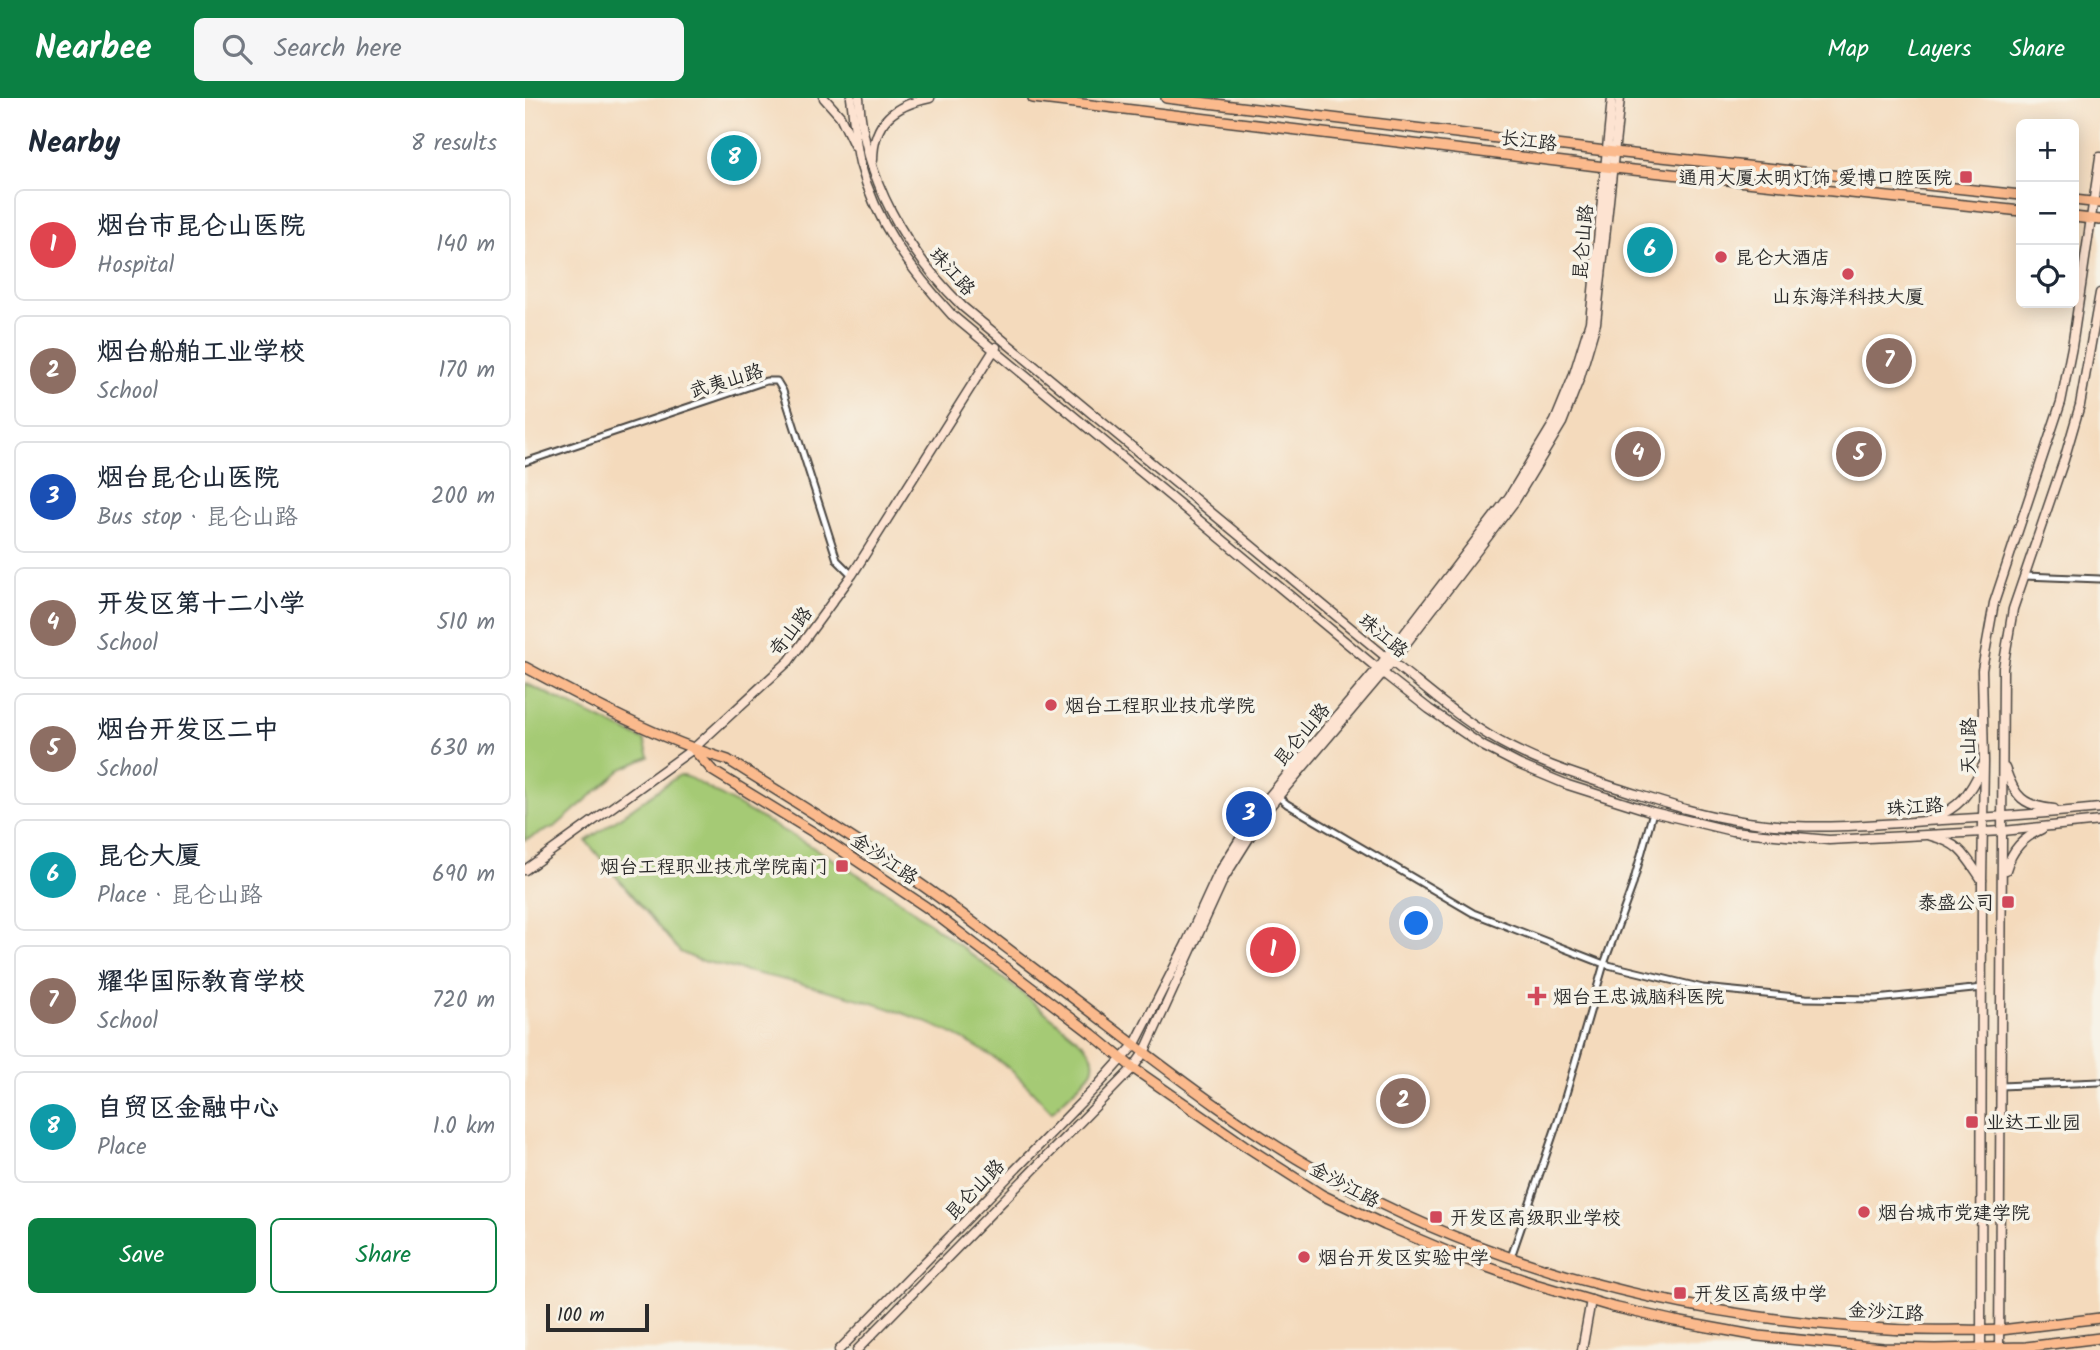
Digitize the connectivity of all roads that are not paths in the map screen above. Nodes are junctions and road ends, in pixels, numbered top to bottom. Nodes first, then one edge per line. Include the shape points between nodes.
1 (824, 98) edge
2 (852, 98) edge
3 (859, 98) edge
4 (930, 98) edge
5 (1033, 98) edge
6 (1165, 98) edge
7 (1612, 98) edge
8 (1620, 98) edge
9 (1611, 151) junction
10 (2100, 157) edge
11 (860, 160) junction
12 (1609, 167) junction
13 (874, 170) junction
14 (2016, 194) edge
15 (2079, 201) edge
16 (2097, 203) edge
17 (2016, 210) edge
18 (2096, 219) edge
19 (2100, 293) edge
20 (1002, 339) junction
21 (995, 349) junction
22 (525, 462) edge
23 (852, 575) junction
24 (2025, 576) junction
25 (2100, 579) edge
26 (1389, 660) junction
27 (525, 667) edge
28 (1381, 670) junction
29 (693, 749) junction
30 (1984, 761) junction
31 (2003, 762) junction
32 (1273, 792) junction
33 (2100, 808) edge
34 (2078, 810) junction
35 (1653, 812) junction
36 (2003, 817) junction
37 (1983, 818) junction
38 (2100, 821) edge
39 (1924, 822) junction
40 (2050, 826) junction
41 (1983, 831) junction
42 (2003, 831) junction
43 (1924, 834) junction
44 (525, 870) edge
45 (2002, 879) junction
46 (1982, 880) junction
47 (1604, 964) junction
48 (1983, 988) junction
49 (1135, 1044) junction
50 (1145, 1051) junction
51 (1122, 1059) junction
52 (1133, 1068) junction
53 (2100, 1082) edge
54 (2001, 1086) junction
55 (1511, 1257) junction
56 (1591, 1300) junction
57 (2100, 1318) edge
58 (1981, 1330) junction
59 (2000, 1330) junction
60 (2100, 1338) edge
61 (1981, 1349) edge
62 (1999, 1349) edge
63 (839, 1350) edge
64 (857, 1350) edge
65 (1582, 1350) edge

1 - 11 street via 841,116
2 - 11 street
3 - 13 street, 珠江路
4 - 13 street via 906,104 884,121 873,149
5 - 12 main road, 长江路
6 - 9 main road, 长江路
7 - 9 street, 昆仑山路
8 - 9 street, 昆仑山路
9 - 12 street, 昆仑山路
9 - 14 main road, 长江路
10 - 16 street, 天山路
11 - 21 street via 870,196 901,253 953,315
12 - 17 main road, 长江路
12 - 26 street, 昆仑山路 via 1590,322 1555,421 1509,497
13 - 20 street, 珠江路 via 895,222 916,253 963,307
15 - 16 main road
16 - 18 street, 天山路
18 - 30 street, 天山路 via 2061,402 1994,603 1982,670
19 - 24 street, 天山路 via 2081,405
20 - 21 street, 奇山路
20 - 26 street, 珠江路
21 - 23 street, 奇山路
21 - 28 street
22 - 23 street, 武夷山路 via 777,381 837,559
23 - 29 street, 奇山路 via 789,661
24 - 25 street
24 - 31 street, 天山路 via 2003,668
26 - 28 street, 昆仑山路
26 - 39 street, 珠江路 via 1488,735 1524,755 1661,802 1734,820 1789,826
27 - 29 main road, 金沙江路
28 - 32 street, 昆仑山路
28 - 35 street via 1429,709 1520,765
28 - 50 street, 昆仑山路 via 1266,811 1224,878
29 - 44 street, 奇山路
29 - 49 main road, 金沙江路 via 728,760 917,882
29 - 51 main road, 金沙江路 via 713,771 926,907
30 - 37 street, 天山路
30 - 39 street via 1967,796 1944,814
31 - 34 street via 2011,785 2024,802
31 - 36 street, 天山路
32 - 47 street via 1286,804 1473,913
32 - 49 street, 昆仑山路 via 1218,874
33 - 34 street, 珠江路
34 - 36 street, 珠江路
35 - 43 street via 1732,831 1786,837 1829,840
35 - 47 street
36 - 37 street, 珠江路
36 - 42 street, 天山路
37 - 39 street, 珠江路
37 - 41 street, 天山路
38 - 40 street
40 - 42 street
40 - 45 street via 2016,847
41 - 42 street
41 - 43 street
41 - 46 street, 天山路
42 - 45 street, 天山路
43 - 46 street via 1961,850
45 - 54 street, 天山路
46 - 48 street, 天山路
47 - 48 street via 1703,988 1806,998 1876,999
47 - 55 street via 1559,1118
48 - 58 street, 天山路
49 - 50 main road, 金沙江路
49 - 51 street, 昆仑山路
50 - 52 street, 昆仑山路
50 - 55 main road, 金沙江路 via 1272,1143 1327,1176 1452,1236
51 - 52 main road, 金沙江路
51 - 63 street, 昆仑山路
52 - 56 main road, 金沙江路 via 1322,1195 1465,1259
52 - 64 street, 昆仑山路
53 - 54 street
54 - 59 street, 天山路
55 - 58 main road, 金沙江路 via 1612,1289 1750,1316 1865,1328
56 - 61 main road, 金沙江路 via 1758,1335 1883,1348
56 - 65 street
57 - 59 main road, 金沙江路
58 - 59 main road, 金沙江路
58 - 61 street, 天山路
59 - 62 street, 天山路
60 - 62 main road, 金沙江路
61 - 62 main road, 金沙江路

